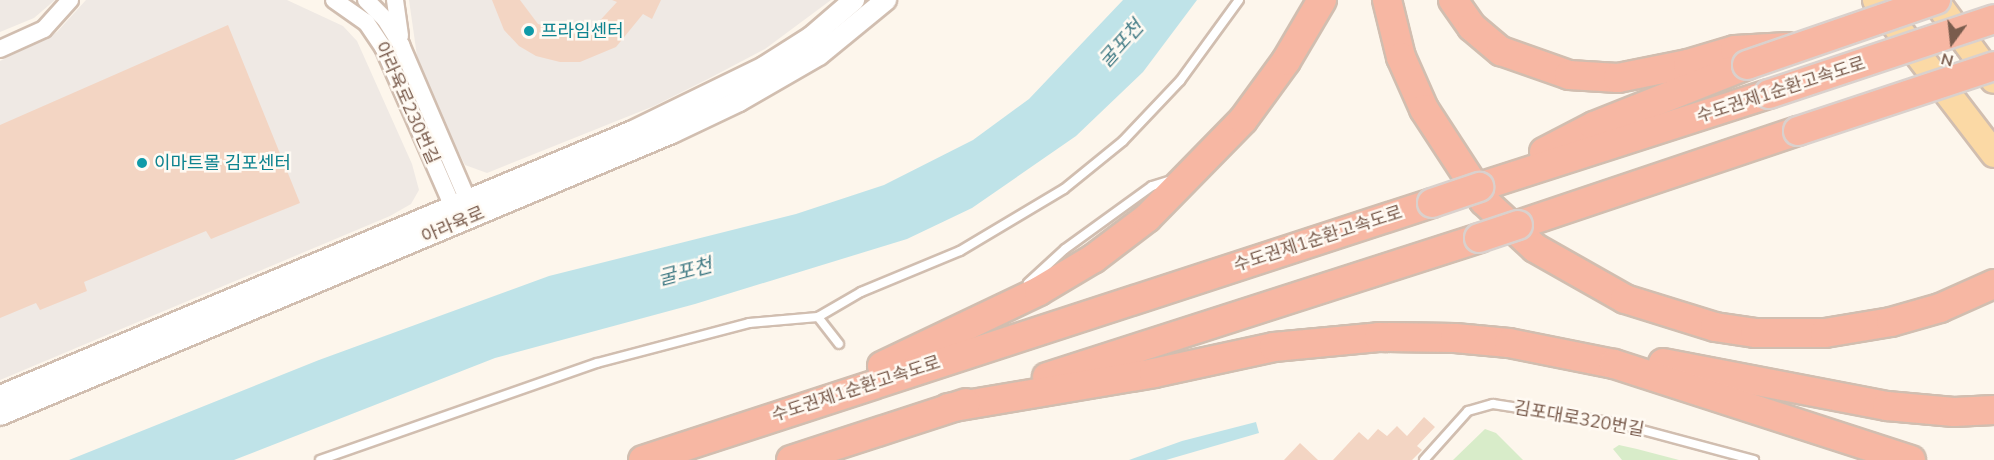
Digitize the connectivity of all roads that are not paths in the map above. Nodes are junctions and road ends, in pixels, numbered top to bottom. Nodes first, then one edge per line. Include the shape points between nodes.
1 (70, 0) edge
2 (334, 0) edge
3 (366, 0) edge
4 (395, 0) edge
5 (854, 0) edge
6 (886, 0) edge
7 (1239, 0) edge
8 (1322, 0) edge
9 (1388, 0) edge
10 (1453, 0) edge
11 (1876, 0) edge
12 (1936, 0) edge
13 (1994, 19) edge
14 (401, 45) junction
15 (0, 49) edge
16 (1741, 58) junction
17 (1994, 66) edge
18 (1994, 80) edge
19 (1994, 154) edge
20 (1479, 187) junction
21 (464, 212) junction
22 (1994, 284) edge
23 (818, 317) junction
24 (1509, 343) junction
25 (840, 344) dead end
26 (0, 396) edge
27 (817, 401) junction
28 (948, 408) junction
29 (1994, 410) edge
30 (0, 415) edge
31 (320, 460) edge
32 (643, 460) edge
33 (791, 460) edge
34 (1424, 460) edge
35 (1754, 460) edge
36 (1911, 460) edge

1 - 15 street via 44,29
2 - 21 street, 아라육로230번길 via 355,12 374,33
3 - 14 street, 아라육로230번길 via 385,19
4 - 14 street
5 - 21 street, 아라육로 via 803,42 739,81
6 - 21 street, 아라육로 via 819,55 739,101
7 - 23 lane via 1157,106 1123,141 1071,184 980,242 861,292
8 - 27 highway via 1256,103 1196,172 1147,218 1093,259 990,318 908,352
9 - 22 highway via 1401,57 1451,156 1484,201 1535,248 1579,276 1674,317 1755,333 1825,333 1891,322 1940,308
10 - 16 highway via 1472,27 1501,51 1530,65 1569,75 1618,78
11 - 19 main road
12 - 16 highway, bridge via 1793,47
12 - 18 main road
13 - 20 highway, 수도권제1순환고속도로, bridge
14 - 21 street, 아라육로230번길
16 - 20 highway via 1594,126
17 - 28 highway, bridge via 1479,238
20 - 27 highway, 수도권제1순환고속도로, bridge
21 - 26 street, 아라육로
21 - 30 street, 아라육로
23 - 25 lane
23 - 31 lane via 749,323 597,363
24 - 28 highway via 1455,338 1326,340
24 - 29 highway via 1636,358 1887,406 1954,412
24 - 36 highway via 1614,364
27 - 32 highway, 수도권제1순환고속도로
28 - 33 highway
34 - 35 lane, 김포대로320번길 via 1468,411 1493,404 1616,423

